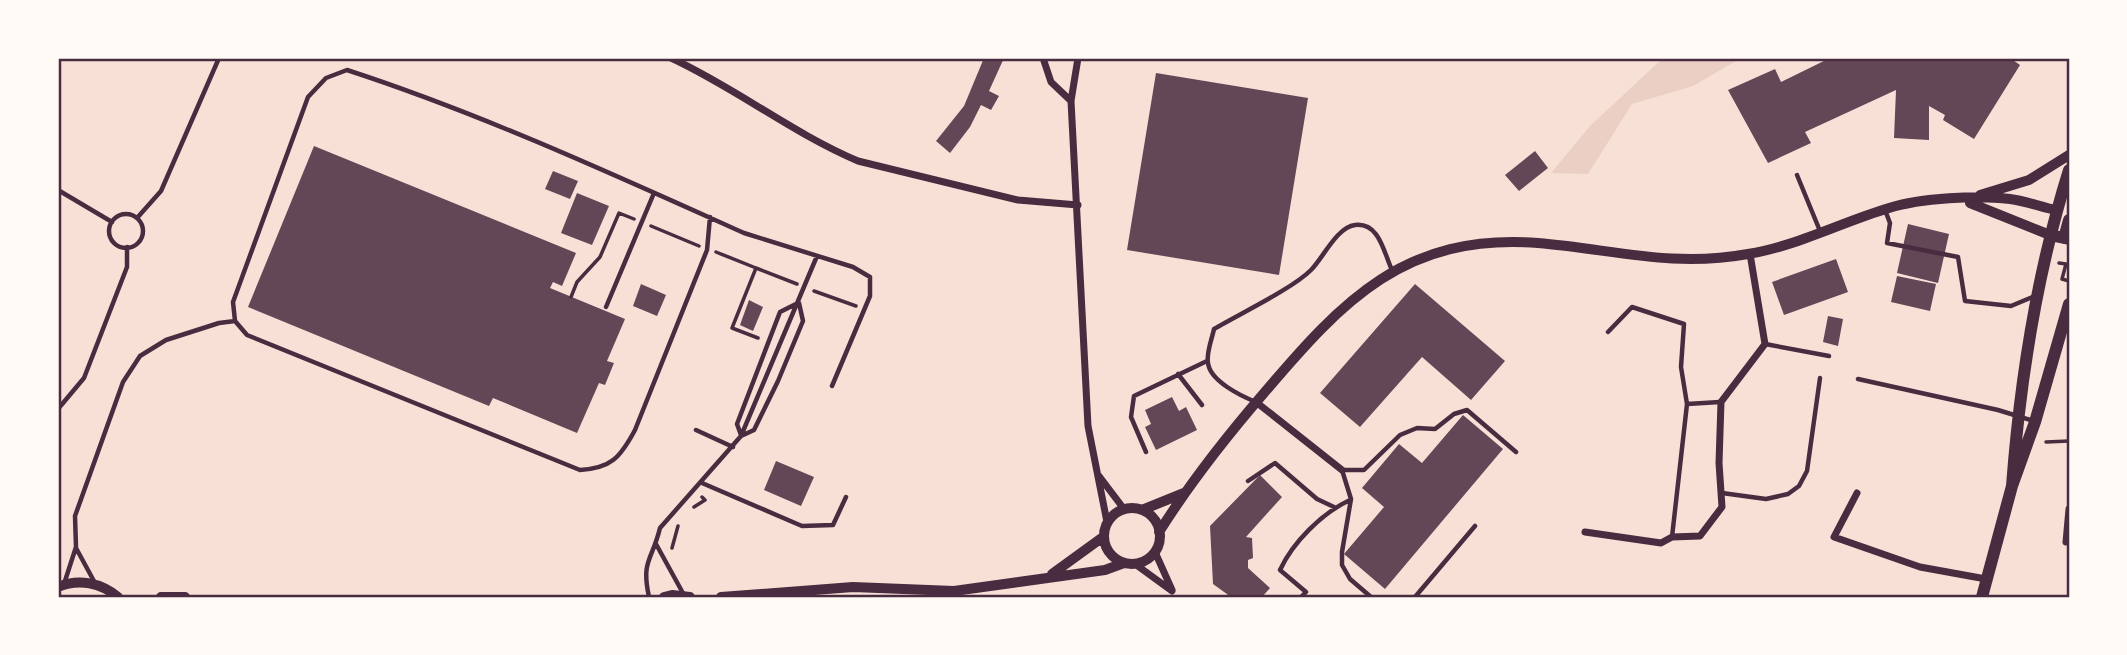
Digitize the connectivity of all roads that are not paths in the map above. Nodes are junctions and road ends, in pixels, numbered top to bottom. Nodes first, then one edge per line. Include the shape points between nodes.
1 (219, 58) edge
2 (671, 58) edge
3 (1043, 58) edge
4 (1078, 58) edge
5 (1071, 101) junction
6 (2069, 155) edge
7 (2069, 170) edge
8 (1797, 175) dead end
9 (58, 190) edge
10 (654, 192) junction
11 (1961, 200) junction
12 (1078, 205) junction
13 (1885, 209) junction
14 (2063, 212) edge
15 (710, 217) junction
16 (137, 218) junction
17 (2069, 220) edge
18 (112, 222) junction
19 (1821, 232) junction
20 (2050, 235) junction
21 (2067, 239) edge
22 (127, 247) junction
23 (1750, 254) junction
24 (817, 256) junction
25 (1392, 271) junction
26 (2039, 294) junction
27 (799, 302) junction
28 (2069, 304) edge
29 (606, 307) dead end
30 (235, 321) junction
31 (1608, 332) dead end
32 (1765, 344) junction
33 (1829, 356) dead end
34 (1207, 361) junction
35 (1178, 373) junction
36 (1819, 378) dead end
37 (1858, 379) dead end
38 (832, 386) dead end
39 (1256, 402) junction
40 (1721, 402) junction
41 (1687, 404) junction
42 (1202, 405) dead end
43 (58, 409) edge
44 (2017, 416) junction
45 (2035, 422) junction
46 (696, 430) dead end
47 (741, 436) junction
48 (733, 447) junction
49 (1146, 452) dead end
50 (1516, 453) dead end
51 (1342, 470) junction
52 (1098, 475) junction
53 (1248, 481) dead end
54 (702, 483) junction
55 (2012, 486) junction
56 (1721, 493) junction
57 (1857, 493) dead end
58 (1184, 494) junction
59 (846, 497) dead end
60 (1351, 499) junction
61 (1334, 507) junction
62 (1124, 509) junction
63 (2069, 509) edge
64 (1142, 510) junction
65 (1107, 522) junction
66 (1475, 526) dead end
67 (1585, 532) dead end
68 (1159, 533) junction
69 (1103, 537) junction
70 (1672, 537) junction
71 (2066, 542) dead end
72 (656, 544) junction
73 (76, 547) junction
74 (1155, 552) junction
75 (1130, 564) junction
76 (1049, 576) junction
77 (1986, 579) junction
78 (96, 585) junction
79 (61, 586) edge
80 (794, 593) junction
81 (687, 596) edge
82 (118, 597) edge
83 (161, 597) edge
84 (185, 597) edge
85 (649, 597) edge
86 (664, 597) edge
87 (720, 597) edge
88 (783, 597) edge
89 (1301, 597) edge
90 (1371, 597) edge
91 (1415, 597) edge
92 (1982, 597) edge

1 - 16 lane via 160,191
2 - 12 street via 858,161 1018,200
3 - 5 street via 1051,82
4 - 5 street
5 - 12 street
6 - 11 street via 2015,187
7 - 14 main road
8 - 19 lane
9 - 18 lane
10 - 15 lane
10 - 29 lane
10 - 30 lane via 527,137 347,71 326,78 308,97 233,302
11 - 13 street
11 - 14 street via 2010,199
11 - 20 street
12 - 52 street via 1088,426
13 - 19 street
13 - 26 lane via 1890,223 1887,243 1958,257 1965,301 2011,306
14 - 20 main road
15 - 24 lane
15 - 30 lane via 707,250 635,430 623,452 601,468 580,470 247,335
16 - 18 lane via 121,215
16 - 22 lane via 142,234 136,244
17 - 21 main road
18 - 22 lane via 111,239
19 - 23 street
20 - 21 main road
20 - 26 main road
22 - 43 lane via 127,267 84,378
23 - 25 street via 1652,259 1539,243 1493,243 1419,258
23 - 32 street
24 - 27 lane
24 - 38 lane via 853,267 872,283
25 - 34 lane via 1378,234 1354,224 1344,229 1309,272 1214,329
25 - 39 street via 1335,313
26 - 44 main road
27 - 47 lane
27 - 47 lane via 803,321 778,381 754,429
27 - 47 lane via 780,312 737,424
28 - 45 main road
30 - 73 lane via 166,340 140,356 124,382 75,516
31 - 41 lane via 1632,307 1684,324 1681,367
32 - 33 lane
32 - 40 street
34 - 35 lane
34 - 39 lane via 1218,378
35 - 42 lane
35 - 49 lane via 1134,396 1131,417
36 - 56 lane via 1807,471 1799,486 1766,499
37 - 44 lane
39 - 51 street
39 - 58 street
40 - 41 lane
40 - 56 street
41 - 70 lane
44 - 45 lane
44 - 55 main road
45 - 55 main road
46 - 48 lane
47 - 48 lane
48 - 54 lane
50 - 51 lane via 1468,410 1435,429 1416,428 1400,435 1364,470
51 - 60 lane
52 - 62 street
52 - 65 street
53 - 61 lane via 1275,463 1317,499
54 - 59 lane via 802,526 833,525
54 - 72 lane via 660,528
55 - 77 main road
56 - 70 street via 1722,508 1699,536
57 - 77 street via 1834,537 1920,567
58 - 64 street
58 - 68 street
60 - 61 lane
60 - 90 lane via 1342,565
61 - 89 lane via 1288,553 1280,570 1306,592
62 - 64 street
62 - 65 street
63 - 71 street
64 - 68 street via 1154,519
65 - 69 street
66 - 91 lane
67 - 70 street via 1661,543
68 - 74 street
69 - 75 street via 1109,554
69 - 76 street
72 - 81 lane
72 - 85 lane via 645,564
73 - 78 lane
73 - 79 lane
74 - 75 street
74 - 75 street via 1172,591
75 - 76 street
76 - 80 street via 954,592 853,587
77 - 92 main road
78 - 79 street
78 - 82 street
80 - 87 street
80 - 88 street
81 - 86 street
83 - 84 street

